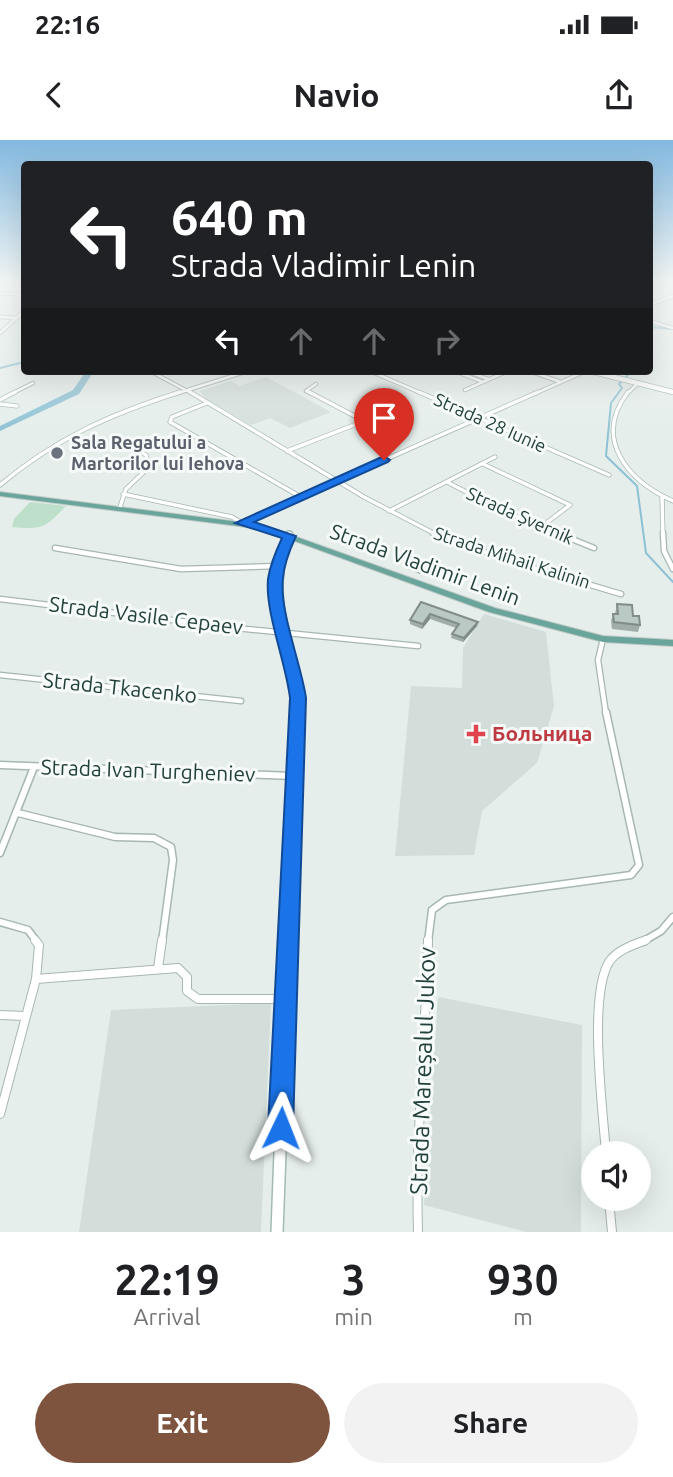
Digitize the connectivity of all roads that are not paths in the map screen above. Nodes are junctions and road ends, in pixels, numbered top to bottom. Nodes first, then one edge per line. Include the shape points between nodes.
1 (158, 375) edge
2 (236, 375) edge
3 (379, 375) edge
4 (468, 375) edge
5 (475, 375) edge
6 (498, 375) edge
7 (541, 375) edge
8 (578, 375) edge
9 (605, 375) edge
10 (485, 380) junction
11 (561, 382) junction
12 (33, 383) dead end
13 (638, 383) junction
14 (316, 384) dead end
15 (465, 390) dead end
16 (187, 392) junction
17 (673, 392) edge
18 (0, 402) edge
19 (207, 403) junction
20 (17, 406) dead end
21 (385, 413) dead end
22 (479, 418) junction
23 (364, 421) junction
24 (137, 449) dead end
25 (287, 451) junction
26 (495, 457) dead end
27 (483, 464) junction
28 (609, 475) dead end
29 (336, 481) junction
30 (447, 482) junction
31 (0, 485) edge
32 (0, 494) edge
33 (123, 494) junction
34 (301, 497) junction
35 (662, 497) junction
36 (673, 501) edge
37 (120, 508) junction
38 (389, 511) junction
39 (242, 523) junction
40 (541, 527) junction
41 (289, 536) junction
42 (55, 548) dead end
43 (594, 548) dead end
44 (278, 566) junction
45 (673, 569) edge
46 (621, 594) dead end
47 (0, 599) edge
48 (284, 631) junction
49 (603, 639) junction
50 (673, 643) edge
51 (418, 646) dead end
52 (0, 675) edge
53 (241, 701) dead end
54 (0, 765) edge
55 (34, 767) junction
56 (296, 776) junction
57 (18, 813) junction
58 (0, 853) edge
59 (673, 917) edge
60 (0, 922) edge
61 (158, 968) junction
62 (36, 979) junction
63 (286, 999) junction
64 (0, 1015) edge
65 (25, 1016) junction
66 (0, 1114) edge
67 (605, 1141) edge
68 (610, 1211) edge
69 (276, 1232) edge
70 (418, 1232) edge
71 (611, 1232) edge

1 - 16 street, Strada Mihail Kalinin
2 - 16 street
3 - 22 street, Strada 28 Iunie
4 - 10 street
5 - 10 street
6 - 10 street
7 - 11 street
8 - 11 street
9 - 13 street
10 - 15 street
11 - 22 street
12 - 18 street
13 - 17 street
13 - 35 street via 616,410 614,446 628,469
14 - 23 street via 306,391
16 - 19 street, Strada Mihail Kalinin
16 - 31 street via 83,426 31,458
18 - 20 street
19 - 25 street, Strada Mihail Kalinin
19 - 34 street via 172,417 170,422
21 - 23 street
22 - 28 street, Strada 28 Iunie
22 - 29 street
23 - 25 street
24 - 33 street via 146,455 149,467
25 - 29 street, Strada Mihail Kalinin
26 - 27 street
27 - 30 street
27 - 40 street via 570,505
29 - 34 street
29 - 38 street, Strada Mihail Kalinin
30 - 38 street
30 - 40 street, Strada Șvernik
32 - 37 main road, Strada Vladimir Lenin
33 - 37 street
33 - 39 street
34 - 39 street
35 - 36 street
35 - 45 street via 664,551
37 - 39 main road, Strada Vladimir Lenin
38 - 46 street, Strada Mihail Kalinin via 469,548
39 - 41 main road, Strada Vladimir Lenin
40 - 43 street, Strada Șvernik
41 - 44 street
41 - 49 main road, Strada Vladimir Lenin via 492,610
42 - 44 street via 181,569
44 - 48 street via 276,601
47 - 48 street, Strada Vasile Cepaev
48 - 51 street, Strada Vasile Cepaev
48 - 56 street via 298,698
49 - 50 main road, Strada Vladimir Lenin
49 - 70 street, Strada Mareșalul Jukov via 598,660 602,694 638,858 637,871 446,900 432,910 416,1172
52 - 53 street, Strada Tkacenko
54 - 55 street, Strada Ivan Turgheniev
55 - 56 street, Strada Ivan Turgheniev
55 - 57 street
56 - 63 street
57 - 58 street
57 - 61 street via 115,837 154,838 170,847 173,860
59 - 67 street via 661,932 622,949 607,964 600,1025
60 - 62 street via 28,930 36,938
61 - 62 street
61 - 63 street via 184,972 187,991 198,999
62 - 65 street
63 - 69 street
64 - 65 street
65 - 66 street
68 - 71 street

